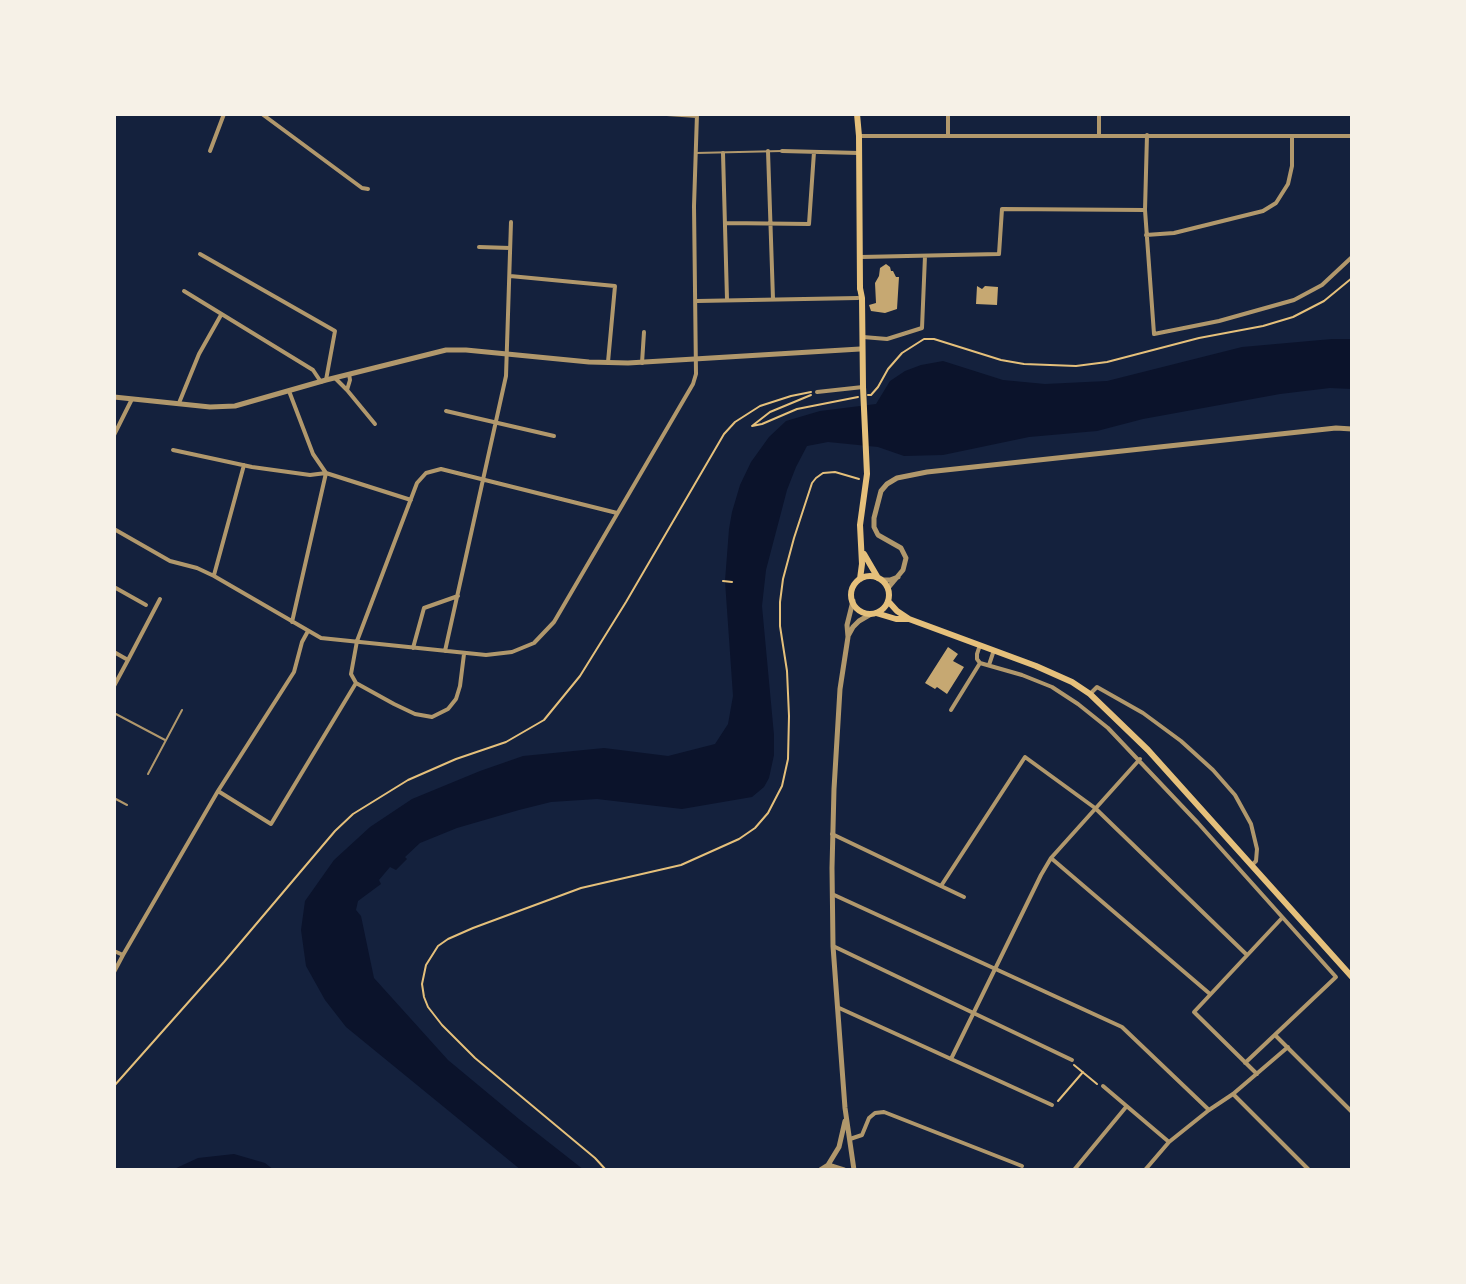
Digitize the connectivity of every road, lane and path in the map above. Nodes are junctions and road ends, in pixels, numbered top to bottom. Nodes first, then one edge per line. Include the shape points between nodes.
1 (223, 114) edge
2 (667, 114) edge
3 (857, 114) edge
4 (948, 114) edge
5 (1099, 114) edge
6 (265, 115) edge
7 (697, 115) edge
8 (1147, 135) junction
9 (859, 136) junction
10 (948, 136) junction
11 (1099, 136) junction
12 (1292, 136) junction
13 (1352, 136) edge
14 (210, 151) dead end
15 (768, 151) junction
16 (782, 151) joint
17 (814, 152) junction
18 (695, 153) junction
19 (723, 153) junction
20 (859, 153) junction
21 (368, 189) dead end
22 (1145, 210) junction
23 (511, 222) dead end
24 (726, 223) junction
25 (771, 225) junction
26 (1146, 235) junction
27 (479, 247) dead end
28 (510, 248) junction
29 (200, 254) dead end
30 (925, 256) junction
31 (861, 257) junction
32 (1352, 257) edge
33 (510, 276) junction
34 (1352, 278) edge
35 (860, 288) junction
36 (184, 291) dead end
37 (858, 298) junction
38 (727, 299) junction
39 (773, 299) junction
40 (696, 301) junction
41 (221, 315) junction
42 (644, 332) dead end
43 (863, 337) junction
44 (860, 349) junction
45 (508, 354) junction
46 (697, 360) junction
47 (608, 362) junction
48 (642, 363) junction
49 (349, 374) junction
50 (335, 378) junction
51 (324, 381) junction
52 (863, 387) junction
53 (347, 390) junction
54 (289, 391) junction
55 (817, 392) joint
56 (806, 393) dead end
57 (871, 395) dead end
58 (114, 397) edge
59 (132, 399) junction
60 (851, 399) dead end
61 (179, 403) junction
62 (446, 411) dead end
63 (496, 421) junction
64 (375, 424) dead end
65 (1352, 429) edge
66 (114, 435) edge
67 (554, 436) dead end
68 (173, 450) dead end
69 (244, 465) junction
70 (326, 473) junction
71 (484, 479) junction
72 (860, 479) dead end
73 (411, 500) junction
74 (617, 513) junction
75 (114, 529) edge
76 (862, 550) junction
77 (214, 576) junction
78 (898, 577) junction
79 (860, 579) junction
80 (880, 579) junction
81 (723, 581) dead end
82 (732, 582) dead end
83 (114, 587) edge
84 (888, 588) junction
85 (458, 596) junction
86 (160, 599) dead end
87 (853, 601) junction
88 (888, 601) junction
89 (146, 605) dead end
90 (873, 613) junction
91 (909, 619) junction
92 (292, 622) junction
93 (308, 631) junction
94 (848, 637) junction
95 (357, 641) junction
96 (980, 645) junction
97 (413, 648) junction
98 (994, 650) junction
99 (445, 651) junction
100 (114, 652) edge
101 (464, 654) junction
102 (128, 660) junction
103 (980, 663) junction
104 (989, 665) junction
105 (356, 683) junction
106 (114, 686) edge
107 (1090, 694) junction
108 (182, 710) dead end
109 (951, 710) dead end
110 (114, 713) edge
111 (166, 740) junction
112 (1140, 759) junction
113 (148, 774) dead end
114 (218, 791) junction
115 (114, 798) edge
116 (127, 805) dead end
117 (1197, 805) junction
118 (1095, 808) junction
119 (1189, 812) junction
120 (832, 834) junction
121 (1051, 858) junction
122 (1252, 865) junction
123 (1265, 878) junction
124 (941, 886) junction
125 (1255, 888) junction
126 (832, 894) junction
127 (964, 897) dead end
128 (1282, 918) junction
129 (833, 946) junction
130 (114, 951) edge
131 (123, 955) junction
132 (1247, 955) junction
133 (995, 968) junction
134 (114, 972) edge
135 (1352, 977) edge
136 (1210, 994) junction
137 (837, 1007) junction
138 (973, 1013) junction
139 (1275, 1035) junction
140 (1288, 1047) junction
141 (951, 1059) junction
142 (1072, 1060) joint
143 (1245, 1063) junction
144 (1083, 1072) junction
145 (1257, 1074) junction
146 (114, 1086) edge
147 (1103, 1086) joint
148 (1233, 1094) junction
149 (1052, 1105) joint
150 (1127, 1107) junction
151 (845, 1108) junction
152 (1209, 1110) junction
153 (1352, 1112) edge
154 (850, 1139) junction
155 (1169, 1142) junction
156 (828, 1165) junction
157 (1022, 1166) dead end
158 (606, 1170) edge
159 (820, 1170) edge
160 (844, 1170) edge
161 (854, 1170) edge
162 (1074, 1170) edge
163 (1145, 1170) edge
164 (1309, 1170) edge

1 - 14 street
2 - 7 street
3 - 9 main road
4 - 10 street
5 - 11 street
6 - 21 street
7 - 18 street
8 - 11 street
8 - 12 street
8 - 22 street
9 - 10 street
9 - 20 main road
10 - 11 street
12 - 13 street
12 - 26 street via 1288,184 1276,203 1263,211 1174,233
15 - 16 lane
15 - 19 lane
15 - 25 street
16 - 17 street
17 - 20 street
17 - 25 street via 809,224
18 - 19 lane
18 - 40 street
19 - 24 street
20 - 31 main road
22 - 26 street
22 - 30 street via 1002,209 999,254
23 - 28 street
24 - 25 street
24 - 38 street
25 - 39 street
26 - 32 street via 1154,334 1294,300 1322,285
27 - 28 street
28 - 33 street
29 - 51 street via 335,331
30 - 31 street
30 - 43 street via 922,328 887,339
31 - 35 main road
33 - 45 street
33 - 47 street via 615,286
34 - 57 path via 1293,317 1107,362 1024,364 924,339 902,353
35 - 37 main road
35 - 43 main road
36 - 41 street
37 - 39 street
37 - 44 main road
38 - 39 street
38 - 40 street
40 - 46 street
41 - 51 street
41 - 61 street
42 - 48 street
43 - 52 main road
44 - 46 street
44 - 52 main road
45 - 47 street
45 - 49 street via 446,350
45 - 63 street
46 - 48 street
46 - 74 street via 693,384
47 - 48 street
49 - 50 street
49 - 53 street
50 - 51 street
50 - 53 street
51 - 54 street
52 - 55 street
52 - 76 main road via 867,474
53 - 64 street
54 - 61 street via 235,406
54 - 70 street via 313,454
55 - 60 path via 770,412 752,426 797,409
56 - 146 path via 749,412 724,434 580,676 544,720 506,742 408,780 353,814
58 - 59 street
59 - 61 street
59 - 66 street
62 - 63 street
63 - 67 street
63 - 71 street
65 - 78 street via 897,478 881,491 874,527 905,553 906,564
68 - 69 street
69 - 70 street
69 - 77 street
70 - 73 street
70 - 92 street
71 - 73 street via 441,469 426,473
71 - 74 street
71 - 85 street
72 - 158 path via 835,472 816,478 794,538 780,602 788,759 782,786 755,828 681,865 581,888 473,928 438,946 426,965 424,997 442,1025
73 - 95 street
74 - 101 street via 554,622 534,643 512,652
75 - 77 street via 170,561
76 - 79 main road
76 - 80 main road
77 - 92 street
78 - 80 street
78 - 84 street
79 - 80 main road
79 - 87 main road
80 - 84 main road
81 - 82 path
83 - 89 street
84 - 88 main road
85 - 97 street via 424,608
85 - 99 street
86 - 102 street
87 - 90 main road via 860,610
87 - 94 street
88 - 90 main road
88 - 91 main road
90 - 91 main road
90 - 94 street
91 - 96 main road
92 - 93 street
93 - 95 street via 321,638
93 - 114 street via 294,672
94 - 120 street
95 - 97 street
95 - 105 street via 351,674
96 - 98 main road
96 - 103 street
97 - 99 street
98 - 104 street
98 - 107 main road
99 - 101 street
100 - 102 street
101 - 105 street via 456,699 432,717 415,714
102 - 106 street
103 - 104 street
103 - 109 street
104 - 112 street via 1052,687
105 - 114 street via 271,824
107 - 117 main road
107 - 122 street via 1097,687 1143,713 1213,770 1251,824 1257,849
108 - 111 lane
110 - 111 lane
111 - 113 lane
112 - 118 street
112 - 119 street
114 - 131 street
115 - 116 lane
117 - 119 street
117 - 122 main road
118 - 121 street
118 - 124 street via 1025,757
118 - 132 street
119 - 125 street
120 - 124 street
120 - 126 street
121 - 133 street
121 - 136 street
122 - 123 main road
123 - 125 street
123 - 135 main road
124 - 127 street
125 - 128 street
126 - 129 street
126 - 133 street
128 - 132 street
128 - 139 street via 1336,977
129 - 137 street
129 - 138 street
130 - 131 street
131 - 134 street
132 - 136 street
133 - 138 street
133 - 152 street via 1122,1027
136 - 143 street via 1194,1012
137 - 141 street
137 - 151 street
138 - 141 street
138 - 142 street
139 - 140 street
139 - 143 street
140 - 145 street
140 - 153 street
141 - 149 street
142 - 144 path
143 - 145 street
144 - 147 path
144 - 149 path
145 - 148 street
147 - 150 street
148 - 152 street
148 - 164 street
150 - 155 street
150 - 162 street
151 - 154 street
151 - 156 street via 843,1137
152 - 155 street
154 - 157 street via 862,1135 875,1113 884,1112
154 - 161 street
155 - 163 street
156 - 159 street
156 - 160 street

